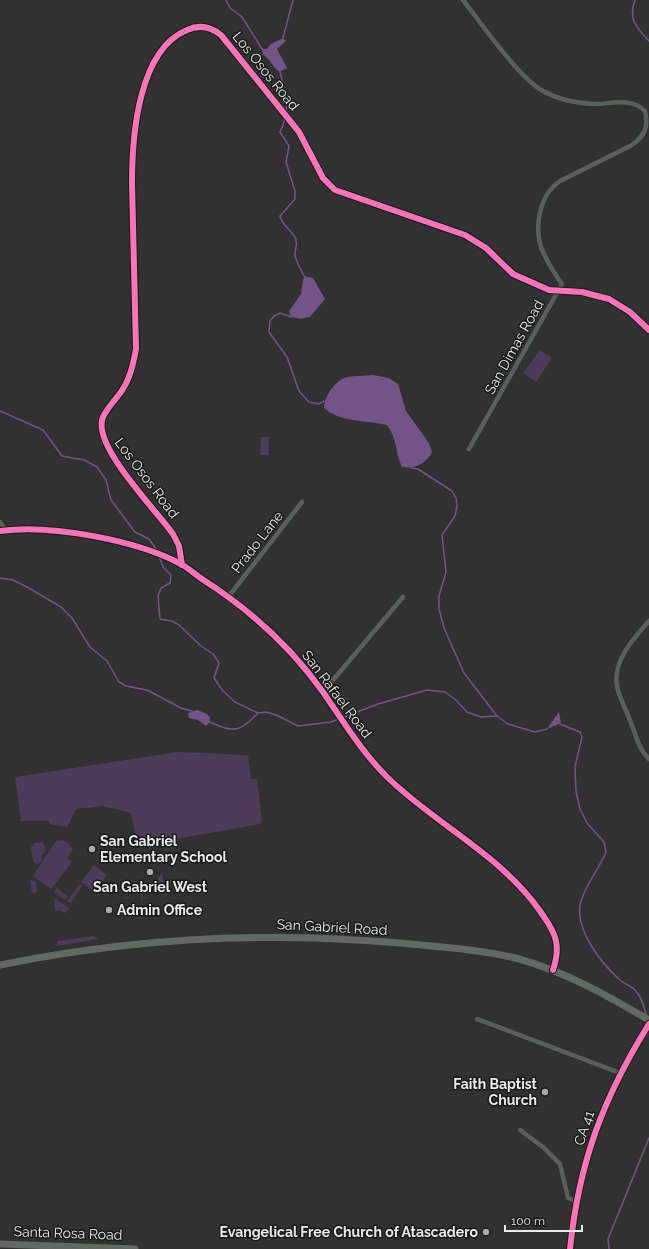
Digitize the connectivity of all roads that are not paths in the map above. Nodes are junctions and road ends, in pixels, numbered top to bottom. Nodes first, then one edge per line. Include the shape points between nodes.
1 (463, 0) edge
2 (647, 133) edge
3 (558, 290) junction
4 (649, 330) edge
5 (469, 449) dead end
6 (302, 502) dead end
7 (0, 522) edge
8 (0, 530) edge
9 (6, 530) junction
10 (182, 565) junction
11 (229, 596) junction
12 (403, 597) dead end
13 (649, 621) edge
14 (323, 692) junction
15 (649, 759) edge
16 (0, 965) edge
17 (552, 970) junction
18 (477, 1019) dead end
19 (649, 1020) edge
20 (649, 1024) edge
21 (620, 1073) junction
22 (520, 1130) dead end
23 (576, 1201) junction
24 (0, 1244) edge
25 (45, 1248) edge
26 (135, 1249) edge
27 (570, 1249) edge

1 - 2 street, San Dimas Road via 521,73 542,90 575,102 630,102 645,112 648,122
2 - 3 street, San Dimas Road via 632,145 555,185 546,197 539,218 540,240 543,253 562,284
3 - 4 street, Los Osos Road via 582,292 609,299 630,312
3 - 5 street, San Dimas Road
3 - 10 street, Los Osos Road via 549,290 513,274 486,248 465,235 340,194 323,178 299,132 221,35 211,28 200,27 186,30 173,38 161,50 149,73 134,141 132,183 135,358 125,386 103,417 101,429 106,445 173,534 179,546
6 - 11 street, Prado Lane
7 - 9 street
8 - 9 street, San Rafael Road
9 - 10 street, San Rafael Road via 82,534 145,550
10 - 11 street, San Rafael Road
11 - 14 street, San Rafael Road via 292,655
12 - 14 street
13 - 15 street via 624,654 616,680 641,748
14 - 17 street, San Rafael Road via 386,776 494,862 528,896 545,918 556,939 557,956
16 - 17 street, San Gabriel Road via 176,939 296,937 354,939 472,950 519,959
17 - 19 street, San Gabriel Road via 588,986
18 - 21 street
20 - 21 main road, CA 41 / CA 41
21 - 23 main road, CA 41 / CA 41 via 593,1136
22 - 23 street via 560,1164 568,1198
23 - 27 main road, CA 41 / CA 41
24 - 25 street, Santa Rosa Road
25 - 26 street, Santa Rosa Road

